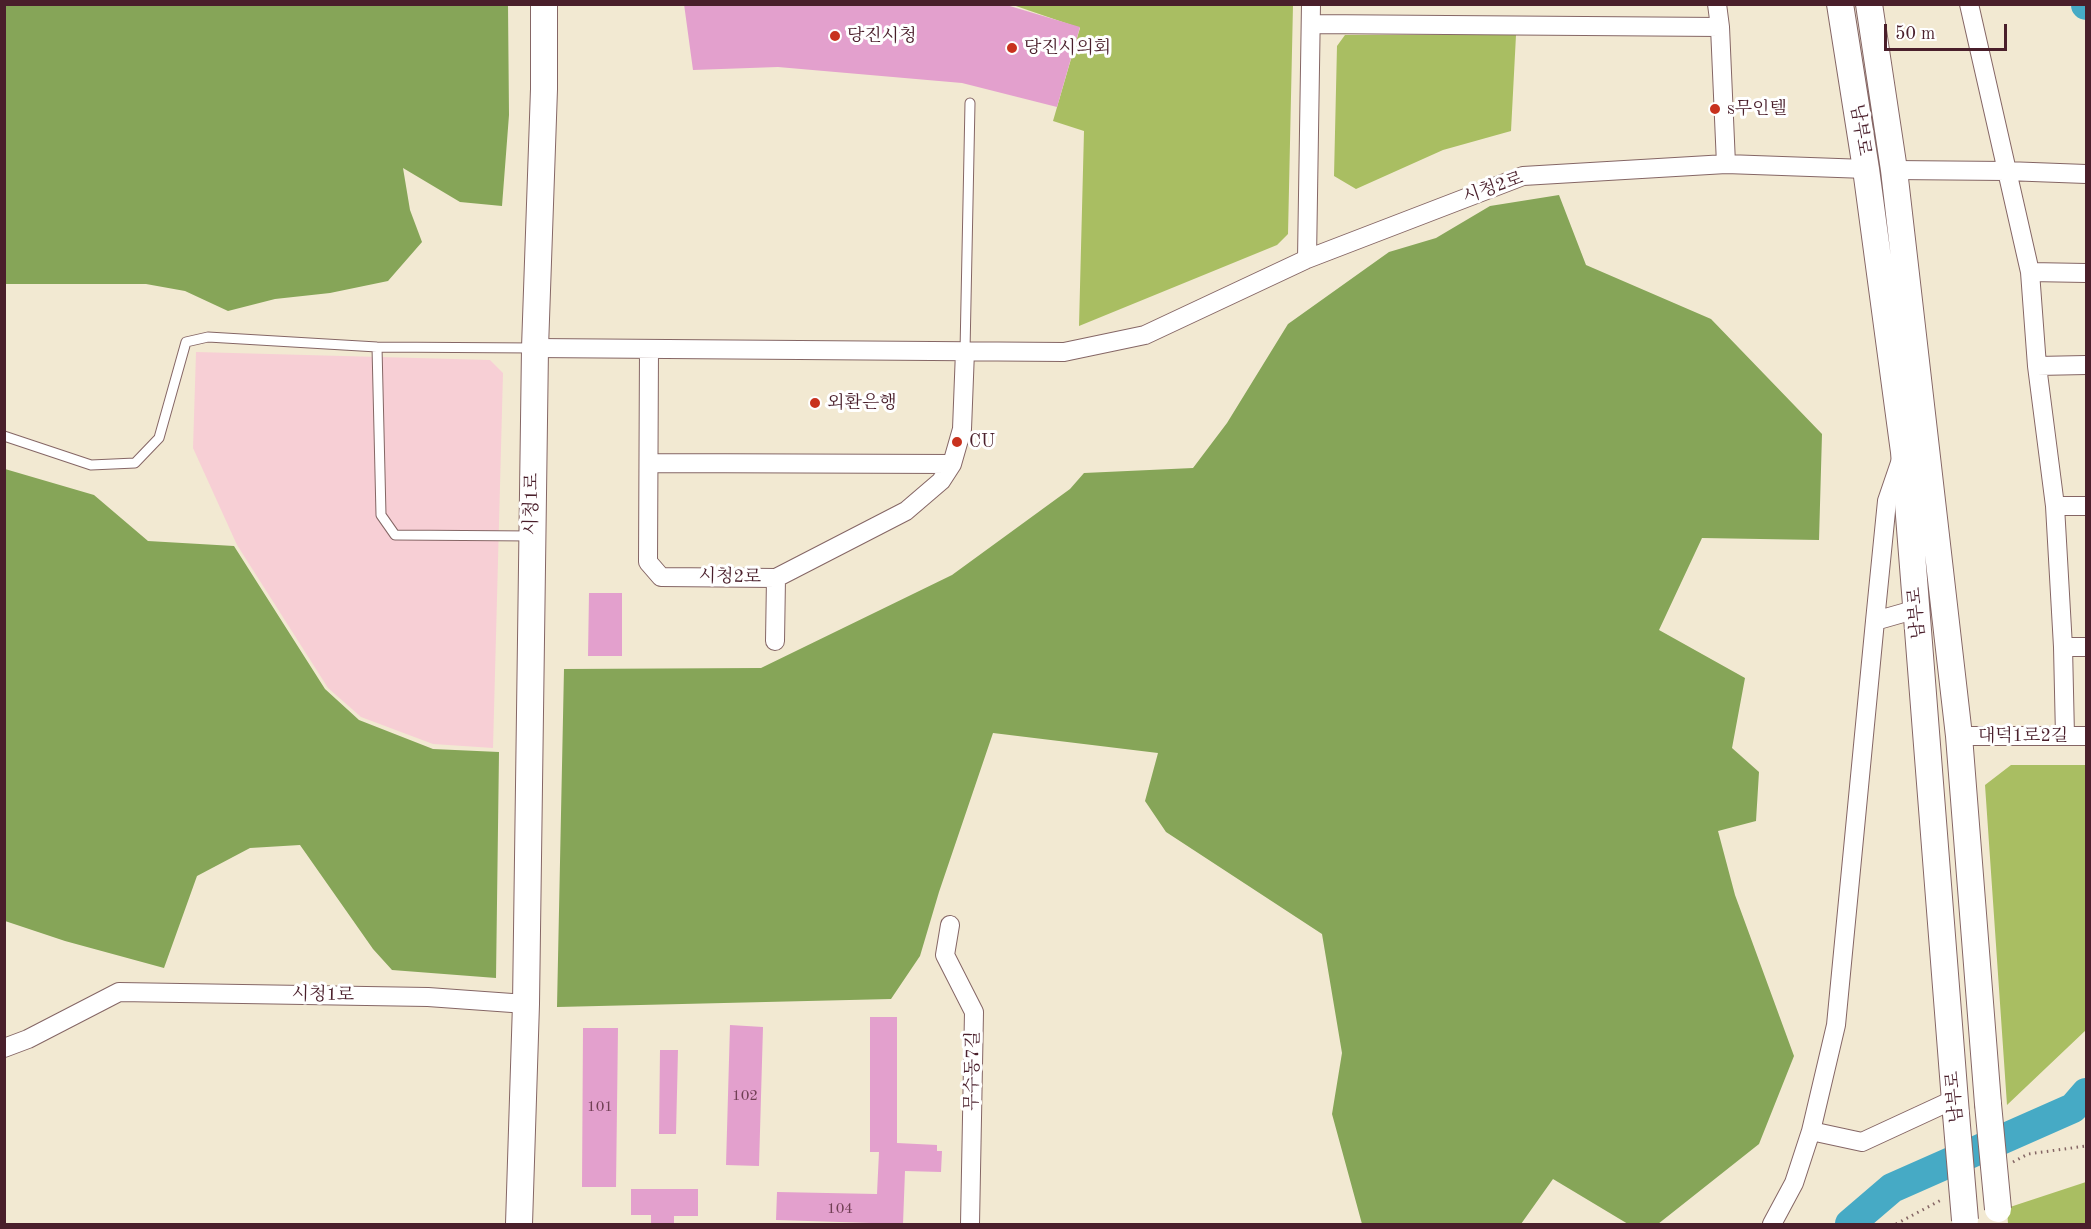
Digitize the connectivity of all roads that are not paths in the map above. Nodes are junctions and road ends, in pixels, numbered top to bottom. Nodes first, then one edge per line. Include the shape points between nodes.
1 (544, 4) edge
2 (1311, 4) edge
3 (1717, 4) edge
4 (1840, 4) edge
5 (1869, 4) edge
6 (1969, 4) edge
7 (1311, 24) junction
8 (1720, 27) junction
9 (970, 103) dead end
10 (1726, 164) junction
11 (1866, 170) junction
12 (1894, 170) junction
13 (2006, 171) junction
14 (2086, 174) edge
15 (1307, 259) junction
16 (2030, 272) junction
17 (2086, 273) edge
18 (377, 347) junction
19 (535, 348) junction
20 (649, 350) junction
21 (964, 351) junction
22 (2086, 365) edge
23 (2037, 366) junction
24 (4, 436) edge
25 (1904, 452) junction
26 (649, 463) junction
27 (913, 464) junction
28 (952, 464) junction
29 (2055, 506) junction
30 (2086, 506) edge
31 (906, 511) junction
32 (532, 536) junction
33 (777, 578) junction
34 (1917, 609) junction
35 (1875, 621) junction
36 (775, 640) dead end
37 (2063, 647) junction
38 (2086, 647) edge
39 (1959, 736) junction
40 (2065, 736) junction
41 (2086, 736) edge
42 (950, 925) dead end
43 (526, 1004) junction
44 (4, 1048) edge
45 (1955, 1106) junction
46 (1811, 1131) junction
47 (1999, 1217) edge
48 (1966, 1222) edge
49 (519, 1224) edge
50 (970, 1224) edge
51 (1772, 1224) edge

1 - 19 main road, 시청1로
2 - 7 street
3 - 8 street
4 - 11 main road, 남부로
5 - 12 main road, 남부로
6 - 13 street
7 - 8 street
7 - 15 street
8 - 10 street
9 - 21 lane
10 - 11 street, 시청2로
10 - 15 street, 시청2로 via 1523,176
11 - 12 main road
11 - 25 main road, 남부로
12 - 13 street, 남부로
12 - 39 main road, 남부로
13 - 14 street, 남부로
13 - 16 street
15 - 21 street, 시청2로 via 1145,335 1064,352
16 - 17 street
16 - 23 street
18 - 19 lane
18 - 24 lane via 208,337 186,342 159,438 135,463 91,465
18 - 32 lane via 381,515 395,535
19 - 20 street, 시청2로
19 - 32 main road, 시청1로
20 - 21 street, 시청2로
20 - 26 street, 시청2로
21 - 28 street, 시청2로 via 962,429
22 - 23 street
23 - 29 street
25 - 34 main road, 남부로
25 - 35 street via 1887,501
26 - 27 street
26 - 33 street, 시청2로 via 648,562 661,576
27 - 28 street
27 - 31 street via 922,468 921,485
28 - 31 street, 시청2로 via 941,481
29 - 30 street
29 - 37 street
31 - 33 street, 시청2로
32 - 43 main road, 시청1로
33 - 36 street
34 - 35 street
34 - 45 main road, 남부로
35 - 46 street via 1836,1025
37 - 38 street
37 - 40 street
39 - 40 street, 대덕1로2길
39 - 47 main road, 남부로, bridge
40 - 41 street, 대덕1로2길
42 - 50 street, 무수동7길 via 945,955 974,1012
43 - 44 street, 시청1로 via 428,997 119,992
43 - 49 main road, 시청1로
45 - 46 street via 1862,1142
45 - 48 main road, 남부로, bridge
46 - 51 street via 1794,1184

